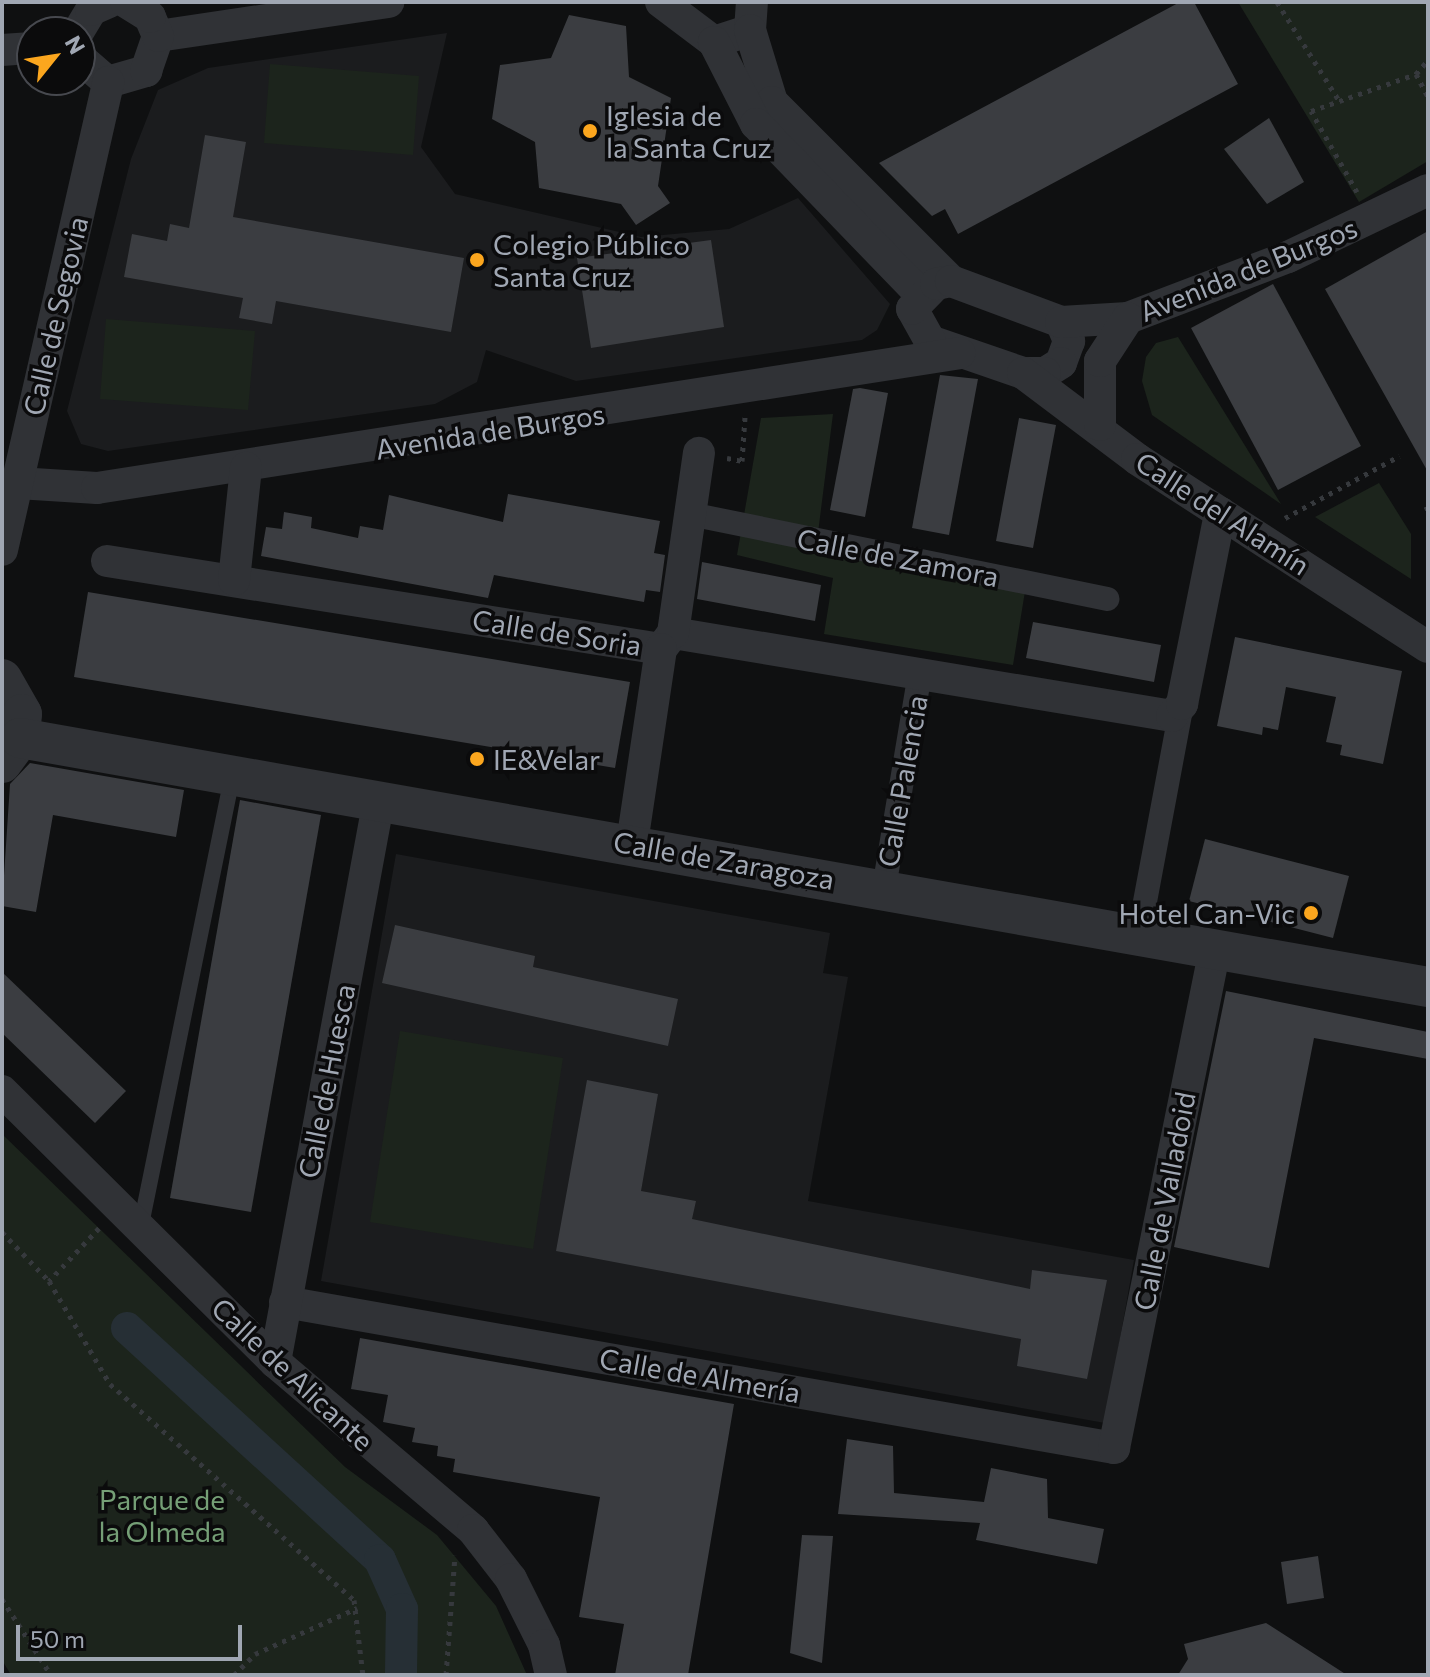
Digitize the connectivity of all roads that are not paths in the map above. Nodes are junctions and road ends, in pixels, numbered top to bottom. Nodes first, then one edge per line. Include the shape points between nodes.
1 (109, 2) edge
2 (126, 2) edge
3 (389, 2) edge
4 (661, 2) edge
5 (87, 16) edge
6 (751, 16) edge
7 (158, 36) junction
8 (714, 42) junction
9 (96, 72) edge
10 (108, 82) junction
11 (1428, 190) edge
12 (951, 281) junction
13 (921, 295) junction
14 (1128, 318) junction
15 (1061, 322) junction
16 (960, 353) junction
17 (1023, 373) junction
18 (1100, 425) junction
19 (699, 453) road end
20 (246, 468) junction
21 (18, 483) junction
22 (1220, 513) junction
23 (690, 514) junction
24 (2, 550) edge
25 (107, 561) dead end
26 (234, 580) junction
27 (1107, 599) dead end
28 (667, 641) junction
29 (1428, 647) edge
30 (920, 674) junction
31 (2, 679) edge
32 (1182, 704) junction
33 (11, 750) edge
34 (232, 774) junction
35 (379, 799) junction
36 (632, 843) junction
37 (884, 888) junction
38 (1138, 939) junction
39 (1214, 954) junction
40 (1428, 987) edge
41 (2, 1091) edge
42 (130, 1215) junction
43 (285, 1302) junction
44 (275, 1362) junction
45 (1114, 1448) joint
46 (551, 1675) edge

1 - 5 street
2 - 7 street via 150,17
3 - 7 street
4 - 8 street
6 - 8 street
6 - 12 street via 772,102
7 - 10 street via 146,71
8 - 13 street via 756,124
9 - 10 street
10 - 21 street, Calle de Segovia
11 - 14 street, Avenida de Burgos via 1373,219
12 - 13 street
12 - 15 street
13 - 16 street via 912,309 915,325
14 - 15 street, Avenida de Burgos
14 - 18 street via 1100,361
15 - 17 street via 1069,341 1061,363 1045,373
16 - 17 street, Calle del Alamín
16 - 20 street, Avenida de Burgos
17 - 18 street, Calle del Alamín
18 - 22 street, Calle del Alamín
19 - 23 street
20 - 21 street, Avenida de Burgos via 82,489
20 - 26 street
21 - 24 street, Calle de Segovia
22 - 29 street, Calle del Alamín
22 - 32 street
23 - 27 street, Calle de Zamora
23 - 28 street
25 - 26 street, Calle de Soria
26 - 28 street, Calle de Soria
28 - 30 street, Calle de Soria
28 - 36 street
30 - 32 street, Calle de Soria via 1172,716
30 - 37 street, Calle Palencia
31 - 33 street via 22,714
32 - 38 street
33 - 34 street, Calle de Zaragoza
34 - 35 street, Calle de Zaragoza
34 - 42 lane
35 - 36 street, Calle de Zaragoza
35 - 43 street, Calle de Huesca
36 - 37 street, Calle de Zaragoza
37 - 38 street, Calle de Zaragoza
38 - 39 street, Calle de Zaragoza
39 - 40 street, Calle de Zaragoza
39 - 45 street, Calle de Valladoid
41 - 42 street, Calle de Alicante
42 - 44 street, Calle de Alicante
43 - 44 street, Calle de Huesca
43 - 45 street, Calle de Almería
44 - 46 street, Calle de Alicante via 457,1518 511,1579 544,1645

